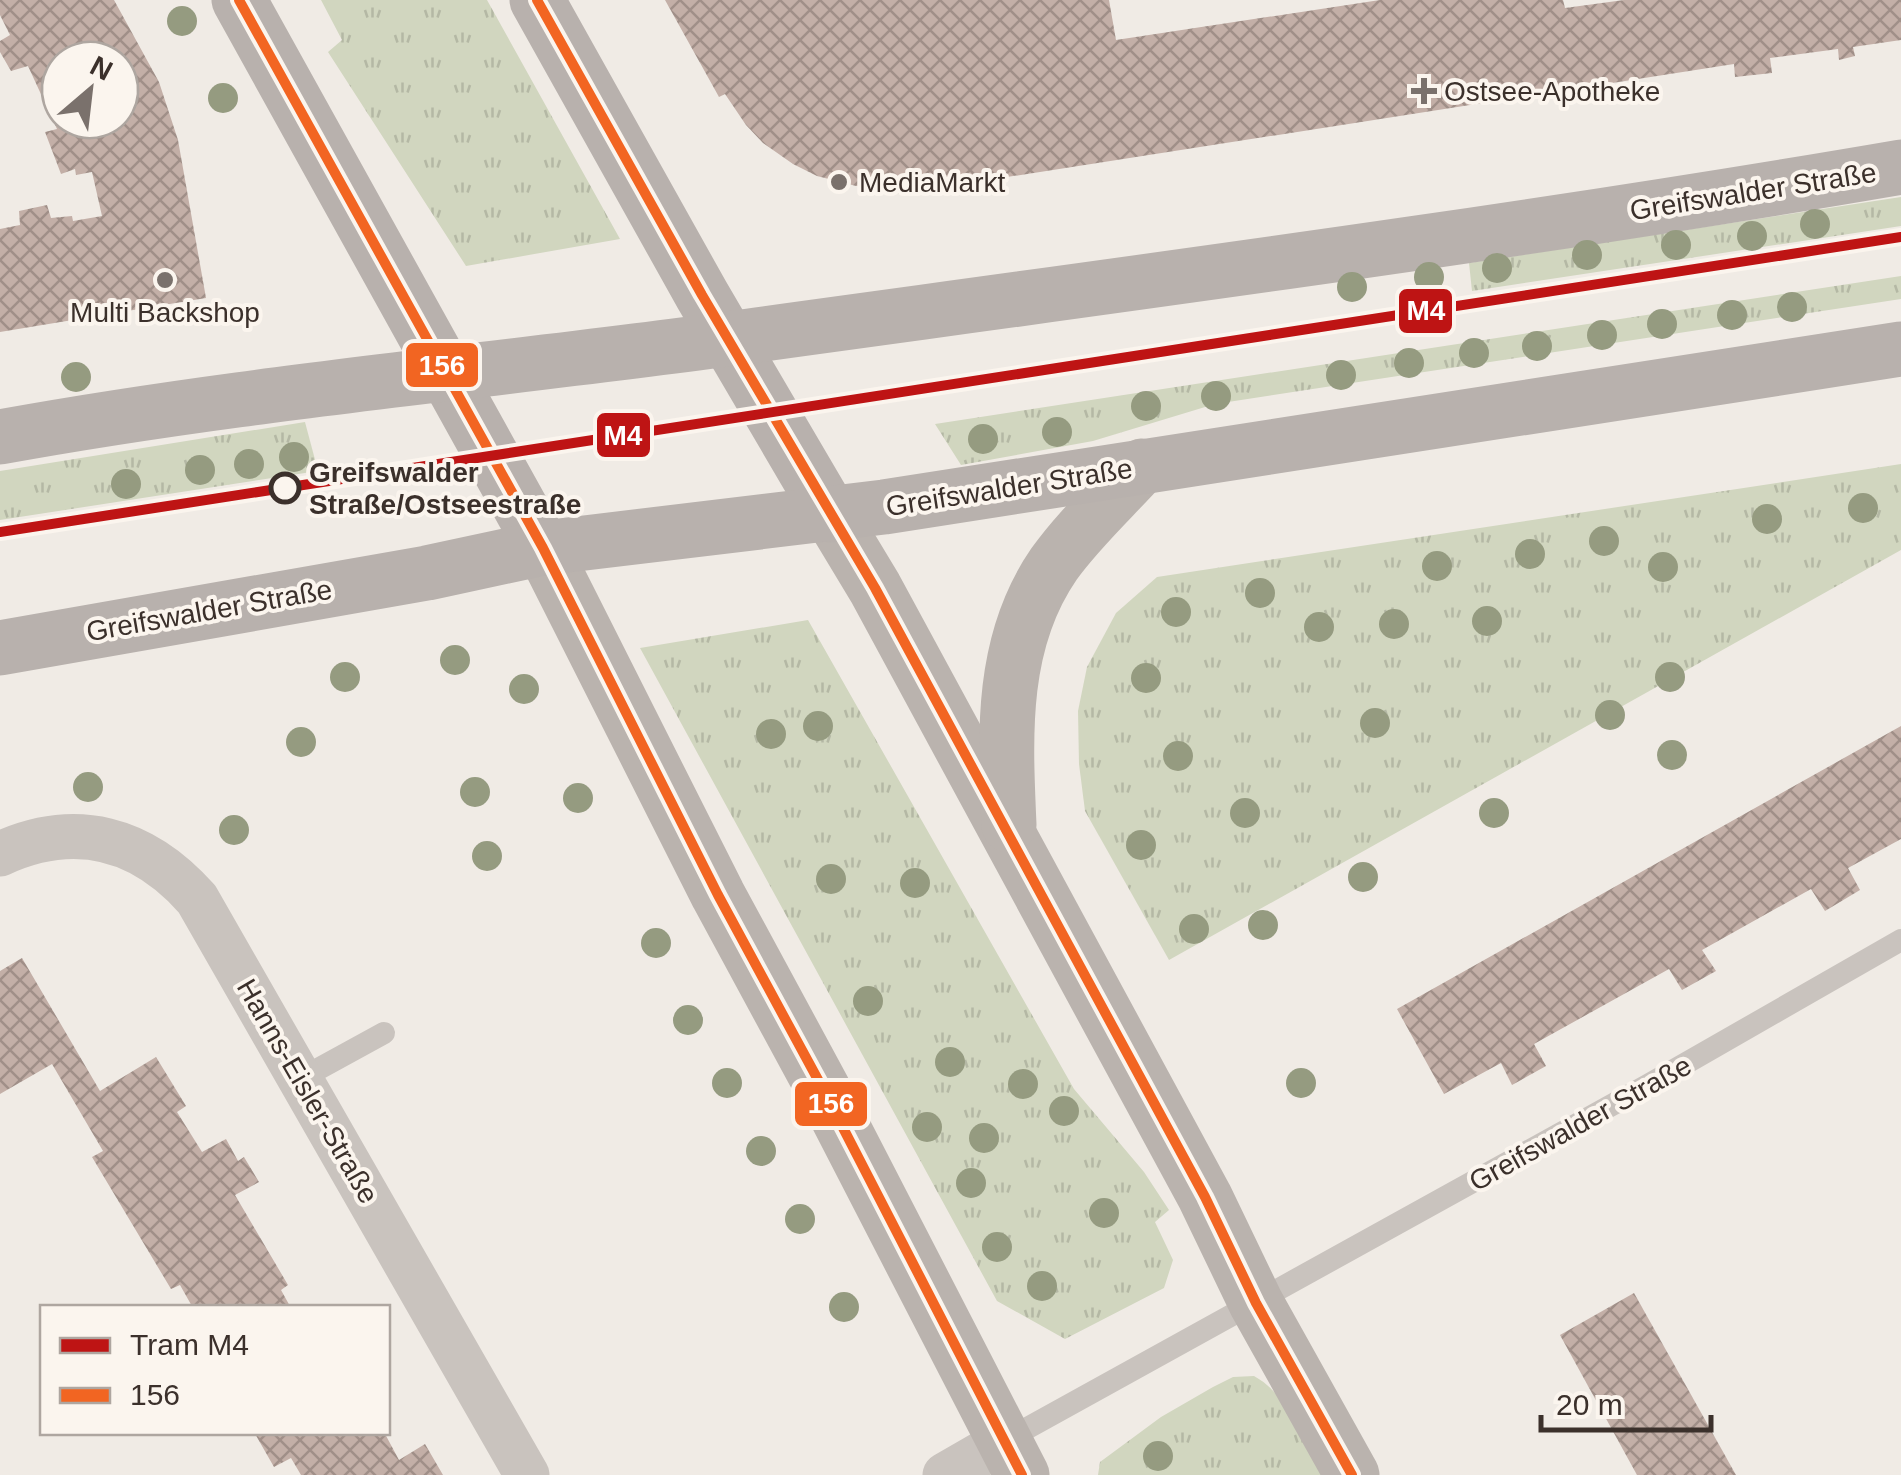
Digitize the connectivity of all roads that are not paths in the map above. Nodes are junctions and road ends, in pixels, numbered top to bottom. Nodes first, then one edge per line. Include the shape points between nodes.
1 (239, 0) edge
2 (537, 0) edge
3 (1901, 167) edge
4 (727, 339) junction
5 (1901, 349) edge
6 (448, 373) junction
7 (0, 437) edge
8 (1142, 466) junction
9 (831, 514) junction
10 (544, 548) junction
11 (0, 648) edge
12 (1009, 838) junction
13 (0, 854) edge
14 (1901, 940) edge
15 (384, 1033) dead end
16 (300, 1079) junction
17 (1256, 1303) junction
18 (1013, 1458) edge
19 (527, 1475) edge
20 (946, 1475) edge
21 (1352, 1475) edge

1 - 6 main road
2 - 4 main road
3 - 4 main road, Greifswalder Straße
4 - 6 main road, Greifswalder Straße
4 - 9 main road
5 - 8 main road, Greifswalder Straße
6 - 7 main road, Greifswalder Straße
6 - 10 main road
8 - 9 main road, Greifswalder Straße
8 - 12 main road via 1054,564 1014,649 1006,740
9 - 10 main road, Greifswalder Straße
9 - 12 main road
10 - 11 main road, Greifswalder Straße
10 - 18 main road
12 - 17 main road
13 - 16 street, Hanns-Eisler-Straße via 25,842 80,836 119,842 166,868 197,899
14 - 17 lane, Greifswalder Straße
15 - 16 lane
16 - 19 street, Hanns-Eisler-Straße
17 - 18 lane, Greifswalder Straße
17 - 21 main road
18 - 20 street

